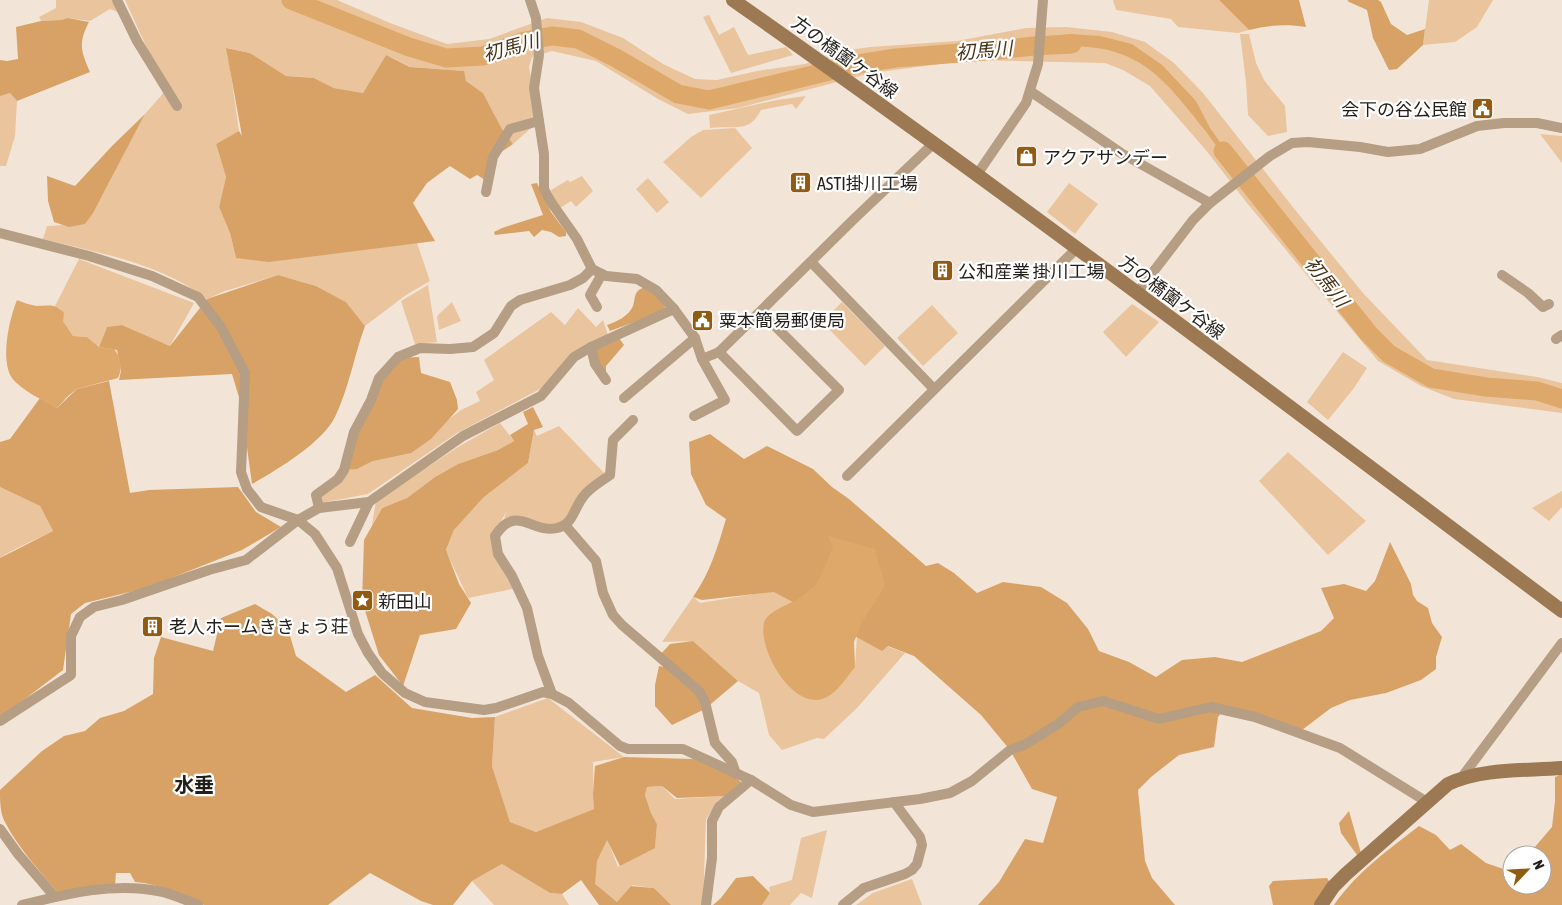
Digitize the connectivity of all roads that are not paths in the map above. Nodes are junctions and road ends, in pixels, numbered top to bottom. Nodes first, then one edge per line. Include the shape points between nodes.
1 (117, 0) edge
2 (530, 0) edge
3 (733, 0) edge
4 (1043, 0) edge
5 (1030, 91) junction
6 (177, 106) dead end
7 (539, 122) junction
8 (1562, 128) edge
9 (933, 144) junction
10 (976, 176) junction
11 (486, 192) dead end
12 (1210, 203) junction
13 (0, 233) edge
14 (1076, 249) junction
15 (811, 262) junction
16 (592, 269) junction
17 (602, 274) junction
18 (1502, 275) dead end
19 (1137, 293) junction
20 (1549, 304) dead end
21 (597, 307) dead end
22 (674, 309) junction
23 (761, 312) junction
24 (694, 338) junction
25 (591, 347) junction
26 (719, 352) junction
27 (702, 359) junction
28 (606, 380) dead end
29 (934, 389) junction
30 (624, 398) dead end
31 (694, 416) dead end
32 (633, 420) dead end
33 (847, 476) dead end
34 (369, 502) junction
35 (319, 508) junction
36 (298, 520) junction
37 (564, 525) junction
38 (350, 542) dead end
39 (1562, 611) edge
40 (1562, 643) edge
41 (552, 694) junction
42 (0, 721) edge
43 (1562, 768) edge
44 (736, 774) junction
45 (1462, 777) junction
46 (751, 780) junction
47 (894, 802) junction
48 (1427, 802) junction
49 (0, 829) edge
50 (55, 897) junction
51 (22, 905) edge
52 (198, 905) edge
53 (706, 905) edge
54 (843, 905) edge
55 (1321, 905) edge

1 - 6 street via 137,41
2 - 7 street via 536,18 540,55 534,88
3 - 9 main road, 方の橋薗ケ谷線
4 - 5 street via 1038,64
5 - 10 street via 1026,103
5 - 12 street via 1121,153
7 - 11 street via 510,129 494,157
7 - 16 street via 544,154 544,189
8 - 12 street via 1536,123 1477,126 1420,149 1388,152 1360,146 1292,142
9 - 10 main road, 方の橋薗ケ谷線
9 - 15 street
10 - 14 main road, 方の橋薗ケ谷線
12 - 19 street
13 - 36 street via 89,256 198,297 221,327 245,373 241,472 247,489 261,507
14 - 19 main road, 方の橋薗ケ谷線
14 - 29 street
15 - 23 street
15 - 29 street
16 - 17 street
16 - 35 street via 570,285 520,300 512,306 494,333 473,347 420,348 398,357 378,379 354,432 341,474 316,495
17 - 21 street via 590,295
17 - 22 street via 637,279 656,290
18 - 20 street via 1543,307
19 - 39 main road, 方の橋薗ケ谷線
22 - 24 street
22 - 25 street
23 - 26 street
23 - 26 street via 839,390 797,431
24 - 27 street
24 - 30 street
25 - 28 street via 595,364
25 - 34 street via 574,357 541,396 463,436
26 - 27 street
27 - 31 street via 725,400
29 - 33 street
32 - 37 street via 614,440 610,475 584,495 569,523
34 - 35 street
34 - 38 street
35 - 36 street
36 - 41 street via 315,534 337,568 358,634 368,653 382,673 405,694 425,702 484,710 543,692
36 - 42 street via 246,560 94,607 80,617 71,636 71,675
37 - 41 street via 549,529 509,521 495,536 498,554 527,608 538,656
37 - 44 street via 596,561 603,593 613,615 699,690 715,743 732,762
40 - 45 street
41 - 44 street via 568,703 620,746 628,749 683,749
43 - 45 main road
44 - 46 street
45 - 48 main road
46 - 47 street via 791,805 813,812
46 - 53 street via 719,807 712,821 712,858
47 - 48 street via 950,793 972,781 1010,750 1058,724 1078,707 1103,700 1159,719 1211,708 1255,717 1340,748
47 - 54 street via 920,837 922,845 917,864 905,874 864,888
48 - 55 main road via 1340,881
49 - 50 street
50 - 51 street
50 - 52 street via 87,890 127,887 159,891

